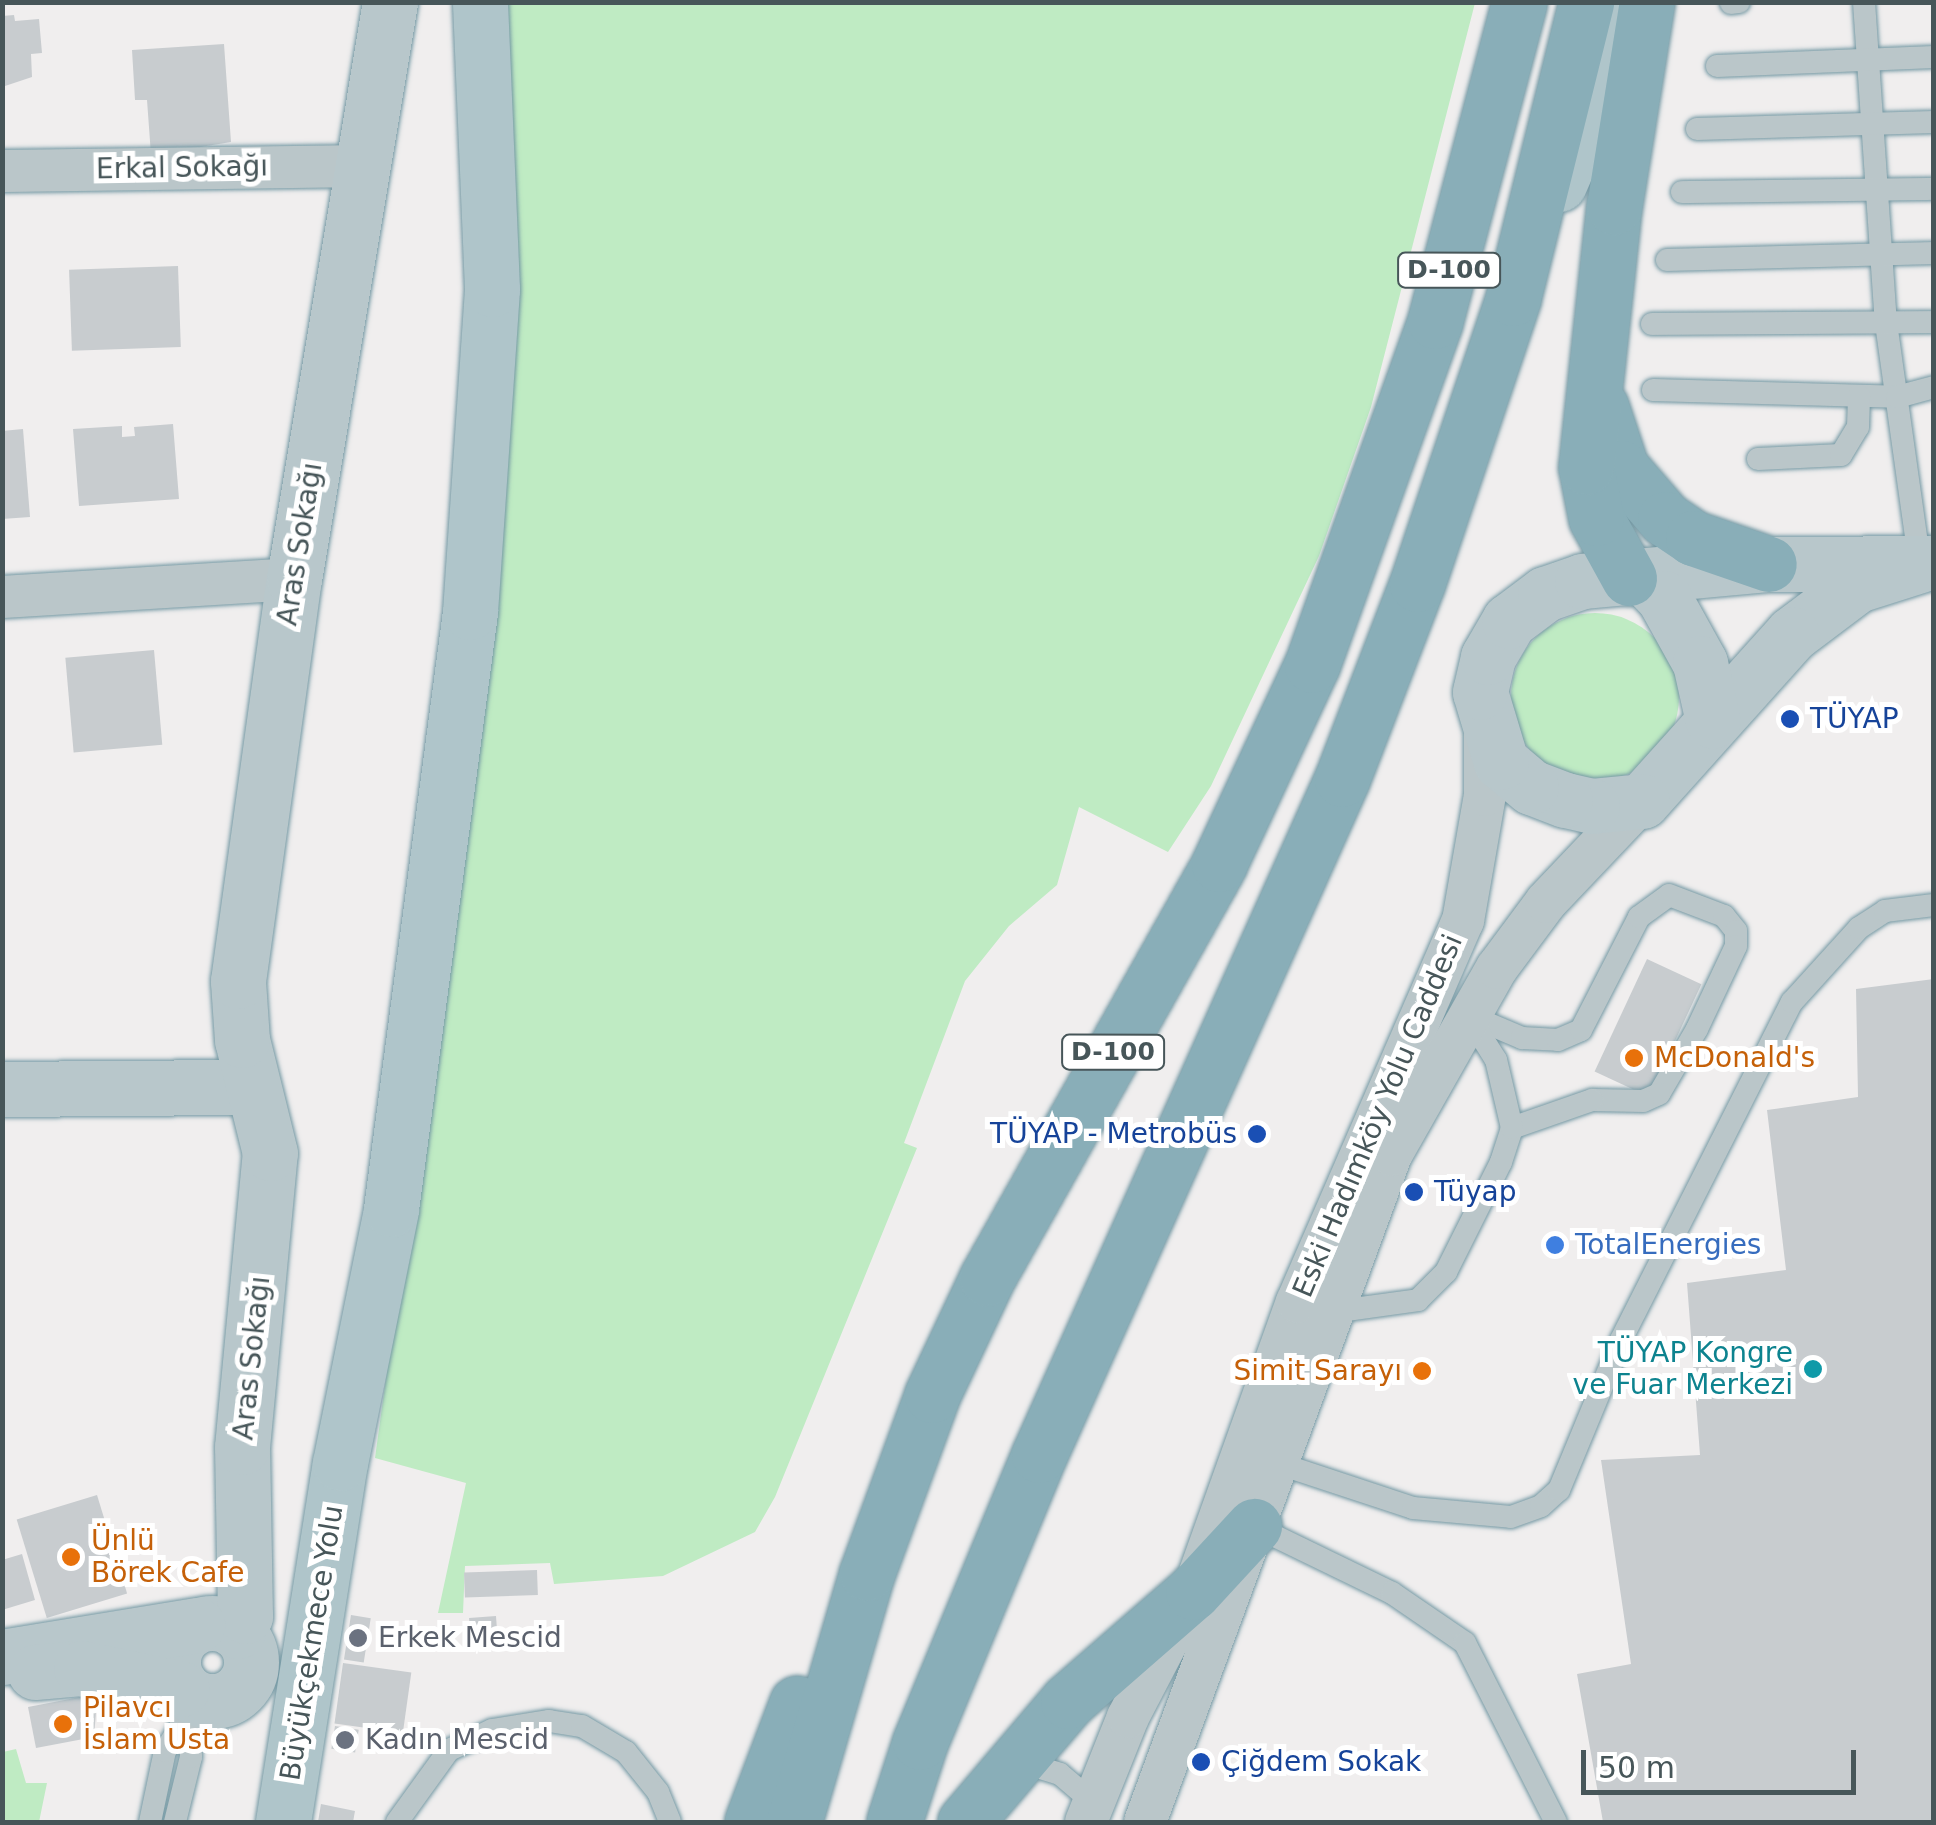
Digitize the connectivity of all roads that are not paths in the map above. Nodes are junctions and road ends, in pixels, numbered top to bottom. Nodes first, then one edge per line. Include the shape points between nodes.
1 (390, 2) edge
2 (480, 2) edge
3 (1518, 2) edge
4 (1586, 2) edge
5 (1638, 2) edge
6 (1646, 2) edge
7 (1739, 2) edge
8 (1864, 2) edge
9 (1731, 3) edge
10 (1934, 57) edge
11 (1865, 58) junction
12 (1717, 66) dead end
13 (1869, 121) junction
14 (1934, 122) edge
15 (1698, 129) dead end
16 (362, 166) junction
17 (2, 171) edge
18 (1878, 188) junction
19 (1934, 189) edge
20 (1682, 192) dead end
21 (1882, 252) junction
22 (1934, 253) edge
23 (1668, 260) dead end
24 (1513, 298) junction
25 (1934, 322) edge
26 (1886, 323) junction
27 (1652, 324) dead end
28 (1596, 371) junction
29 (1934, 387) edge
30 (1652, 390) dead end
31 (1859, 396) junction
32 (1896, 397) junction
33 (1758, 459) dead end
34 (1769, 564) junction
35 (1927, 564) edge
36 (1637, 578) junction
37 (294, 579) junction
38 (2, 598) edge
39 (1486, 721) junction
40 (1713, 722) junction
41 (1642, 801) junction
42 (1934, 905) edge
43 (1468, 1015) junction
44 (253, 1087) junction
45 (2, 1089) edge
46 (1512, 1128) junction
47 (1315, 1307) junction
48 (1277, 1463) junction
49 (1254, 1526) junction
50 (867, 1573) junction
51 (1193, 1592) junction
52 (319, 1601) junction
53 (224, 1629) junction
54 (2, 1656) edge
55 (128, 1656) junction
56 (2, 1679) edge
57 (195, 1703) junction
58 (299, 1737) junction
59 (1003, 1775) junction
60 (1094, 1816) edge
61 (150, 1822) edge
62 (175, 1822) edge
63 (283, 1822) edge
64 (397, 1822) edge
65 (670, 1822) edge
66 (752, 1822) edge
67 (794, 1822) edge
68 (894, 1822) edge
69 (965, 1822) edge
70 (1145, 1822) edge
71 (1556, 1822) edge

1 - 16 street, Aras Sokağı
2 - 52 main road, Büyükçekmece Yolu via 492,290 470,612 391,1209
3 - 50 highway, D-100 via 1435,321 1312,665 1220,864 986,1278 932,1395
4 - 24 highway, D-100
5 - 24 main road
6 - 28 highway
7 - 9 lane
8 - 11 lane
10 - 11 lane
11 - 12 lane
11 - 13 lane
13 - 14 lane
13 - 15 lane
13 - 18 lane
16 - 17 street, Erkal Sokağı
16 - 37 street, Aras Sokağı
18 - 19 lane
18 - 20 lane
18 - 21 lane
21 - 22 lane
21 - 23 lane
21 - 26 lane
24 - 68 highway, D-100 via 1470,442 1342,779 1039,1455 920,1742
25 - 26 lane
26 - 27 lane
26 - 32 lane
28 - 34 highway via 1608,437 1638,493 1693,538
28 - 36 highway via 1586,467 1596,518
29 - 32 lane
30 - 31 lane
31 - 32 lane
31 - 33 lane via 1858,427 1841,455
32 - 35 lane
34 - 35 street, Eski Hadımköy Yolu Caddesi
34 - 36 street, Eski Hadımköy Yolu Caddesi
35 - 40 street, Eski Hadımköy Yolu Caddesi via 1857,585 1792,634
36 - 39 street, Eski Hadımköy Yolu Caddesi via 1582,581 1545,594 1508,621 1488,657 1480,692
36 - 40 street via 1664,598 1700,662
37 - 38 street
37 - 44 street, Aras Sokağı via 238,982
39 - 41 street via 1501,762 1531,787 1592,806
39 - 47 street, Eski Hadımköy Yolu Caddesi via 1485,795 1463,920
40 - 41 street, Eski Hadımköy Yolu Caddesi
41 - 43 street, Eski Hadımköy Yolu Caddesi via 1546,902
42 - 48 lane via 1886,911 1858,928 1792,1002 1621,1340 1559,1490 1541,1506 1512,1518 1413,1508
43 - 46 lane via 1496,1060
43 - 46 lane via 1522,1038 1558,1040 1580,1030 1639,917 1669,895 1724,916 1736,931 1736,946 1698,1028 1659,1094 1592,1100
43 - 47 street, Eski Hadımköy Yolu Caddesi
44 - 45 street
44 - 53 street, Aras Sokağı via 263,1104 270,1153 242,1447 245,1616
46 - 47 lane via 1446,1272 1418,1300
47 - 48 street, Eski Hadımköy Yolu Caddesi
47 - 51 street, Eski Hadımköy Yolu Caddesi
48 - 49 street, Eski Hadımköy Yolu Caddesi
49 - 51 highway
49 - 70 street, Eski Hadımköy Yolu Caddesi
49 - 71 lane via 1392,1593 1465,1643
50 - 66 highway via 831,1625 764,1778
50 - 67 highway, D-100
51 - 59 highway via 1068,1701
51 - 60 street, Eski Hadımköy Yolu Caddesi via 1128,1717
52 - 53 street via 290,1621
52 - 58 main road, Büyükçekmece Yolu
53 - 55 street
53 - 57 street, Aras Sokağı via 248,1675 236,1692
54 - 55 street
55 - 56 street
55 - 57 street
57 - 58 street
57 - 61 lane via 166,1751
57 - 62 lane via 191,1757
58 - 63 main road, Büyükçekmece Yolu
59 - 60 lane via 1034,1766 1060,1774
59 - 69 highway
64 - 65 lane via 449,1750 492,1730 548,1721 582,1726 626,1752 658,1792

